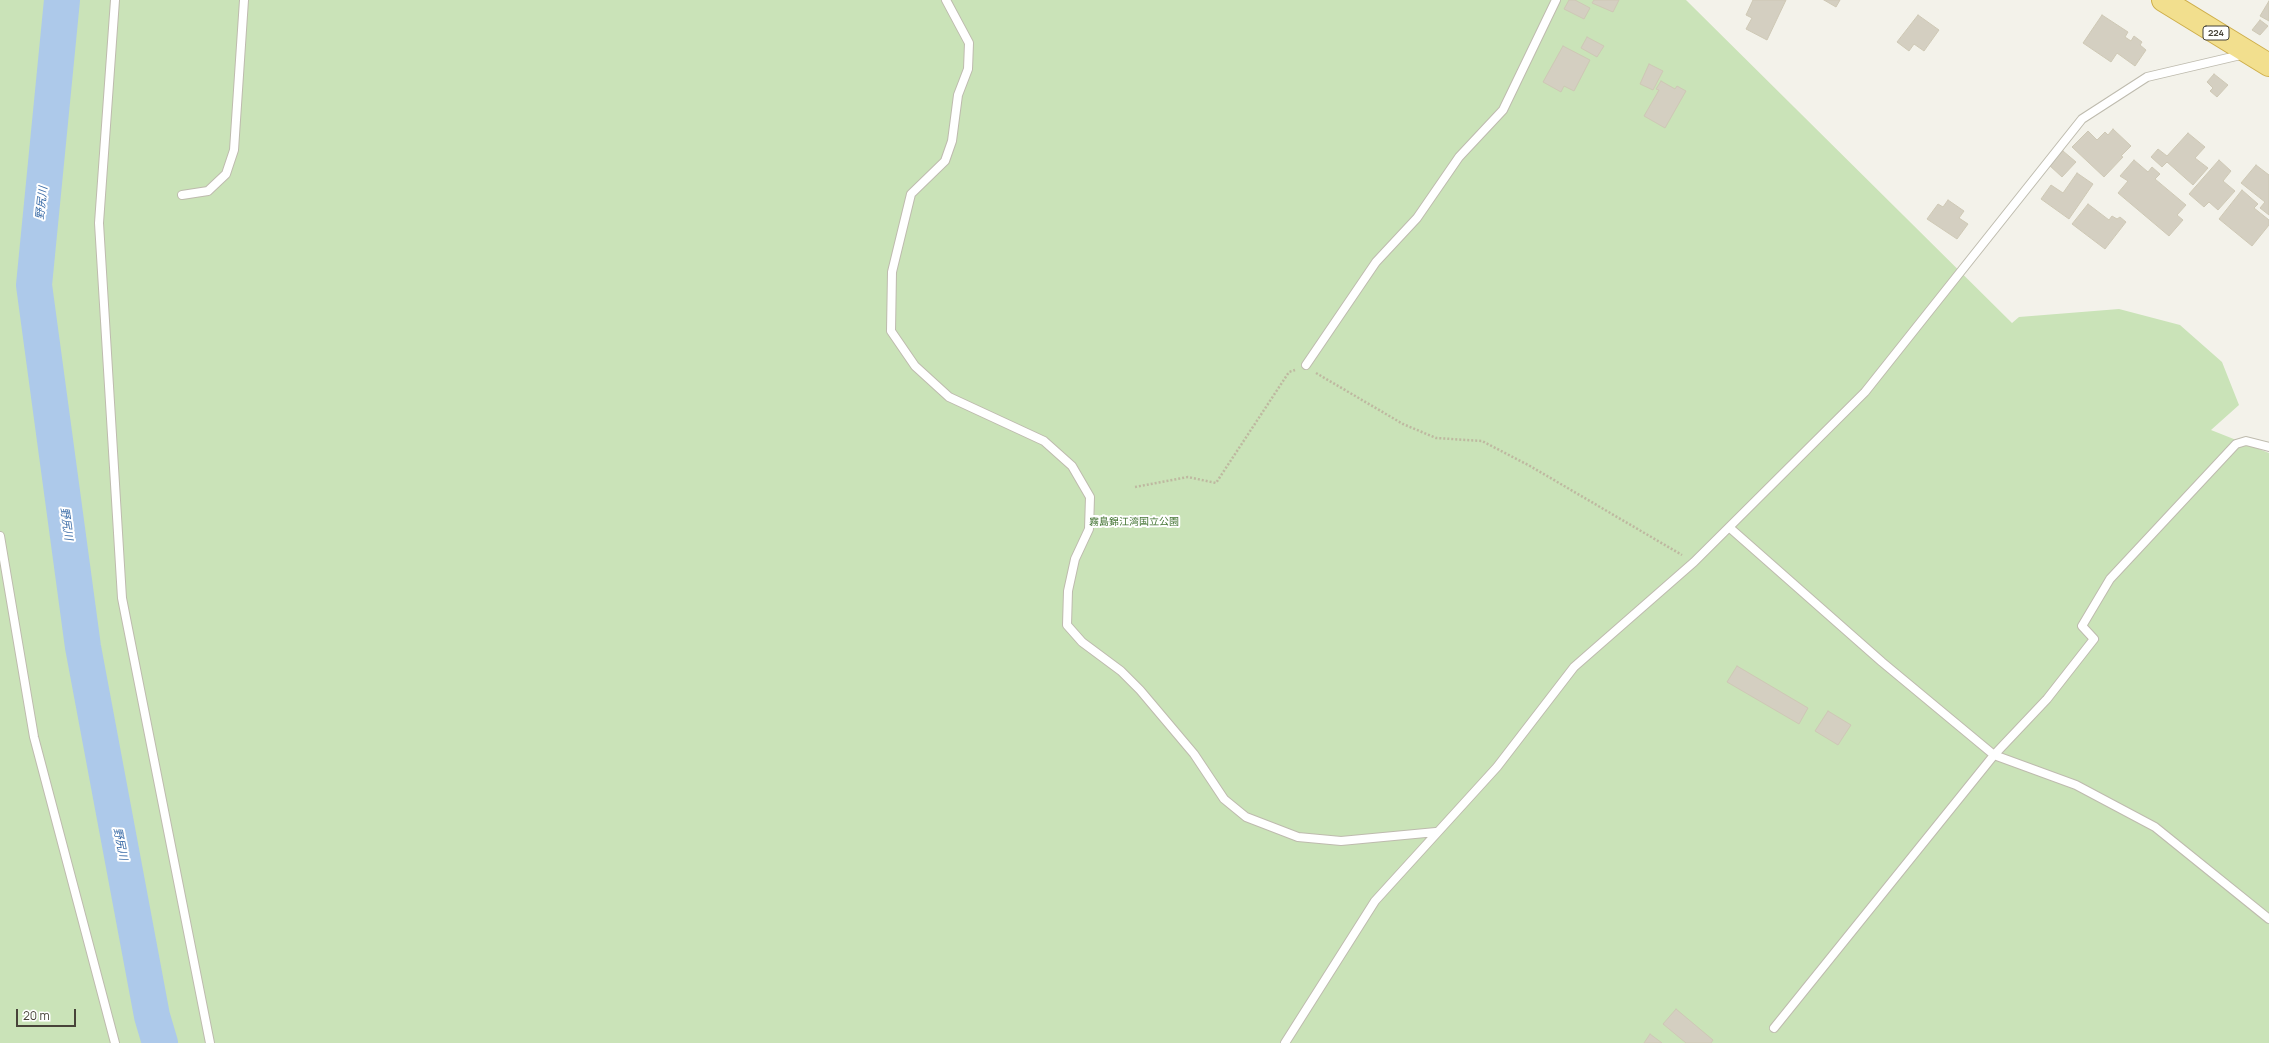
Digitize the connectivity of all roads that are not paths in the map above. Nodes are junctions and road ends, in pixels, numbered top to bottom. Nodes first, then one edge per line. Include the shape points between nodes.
1 (115, 0) edge
2 (244, 0) edge
3 (946, 0) edge
4 (1556, 0) edge
5 (2163, 0) edge
6 (2250, 53) junction
7 (2269, 65) edge
8 (182, 195) dead end
9 (1306, 365) road end
10 (2269, 447) edge
11 (1730, 528) junction
12 (0, 536) edge
13 (1994, 755) junction
14 (1436, 832) junction
15 (2269, 918) edge
16 (1774, 1028) dead end
17 (116, 1043) edge
18 (210, 1043) edge
19 (1285, 1043) edge

1 - 18 lane via 99,223 122,598
2 - 8 lane via 234,150 226,174 208,192
3 - 14 lane via 969,43 968,69 958,95 952,141 945,161 911,194 892,272 891,331 915,366 949,397 1044,441 1072,466 1090,497 1089,529 1072,572 1068,591 1067,625 1082,642 1121,671 1140,690 1194,754 1224,799 1246,817 1298,837 1341,841
4 - 9 lane via 1503,110 1459,157 1417,218 1376,262
5 - 6 highway, 224
6 - 7 highway, 224
6 - 11 lane via 2147,77 2082,119 1865,392
10 - 13 lane via 2246,441 2236,444 2110,579 2082,626 2094,639 2047,700
11 - 13 lane via 1882,662
11 - 14 lane via 1574,667 1498,767
12 - 17 lane via 34,737
13 - 15 lane via 2076,784 2155,827
13 - 16 lane
14 - 19 lane via 1375,901

